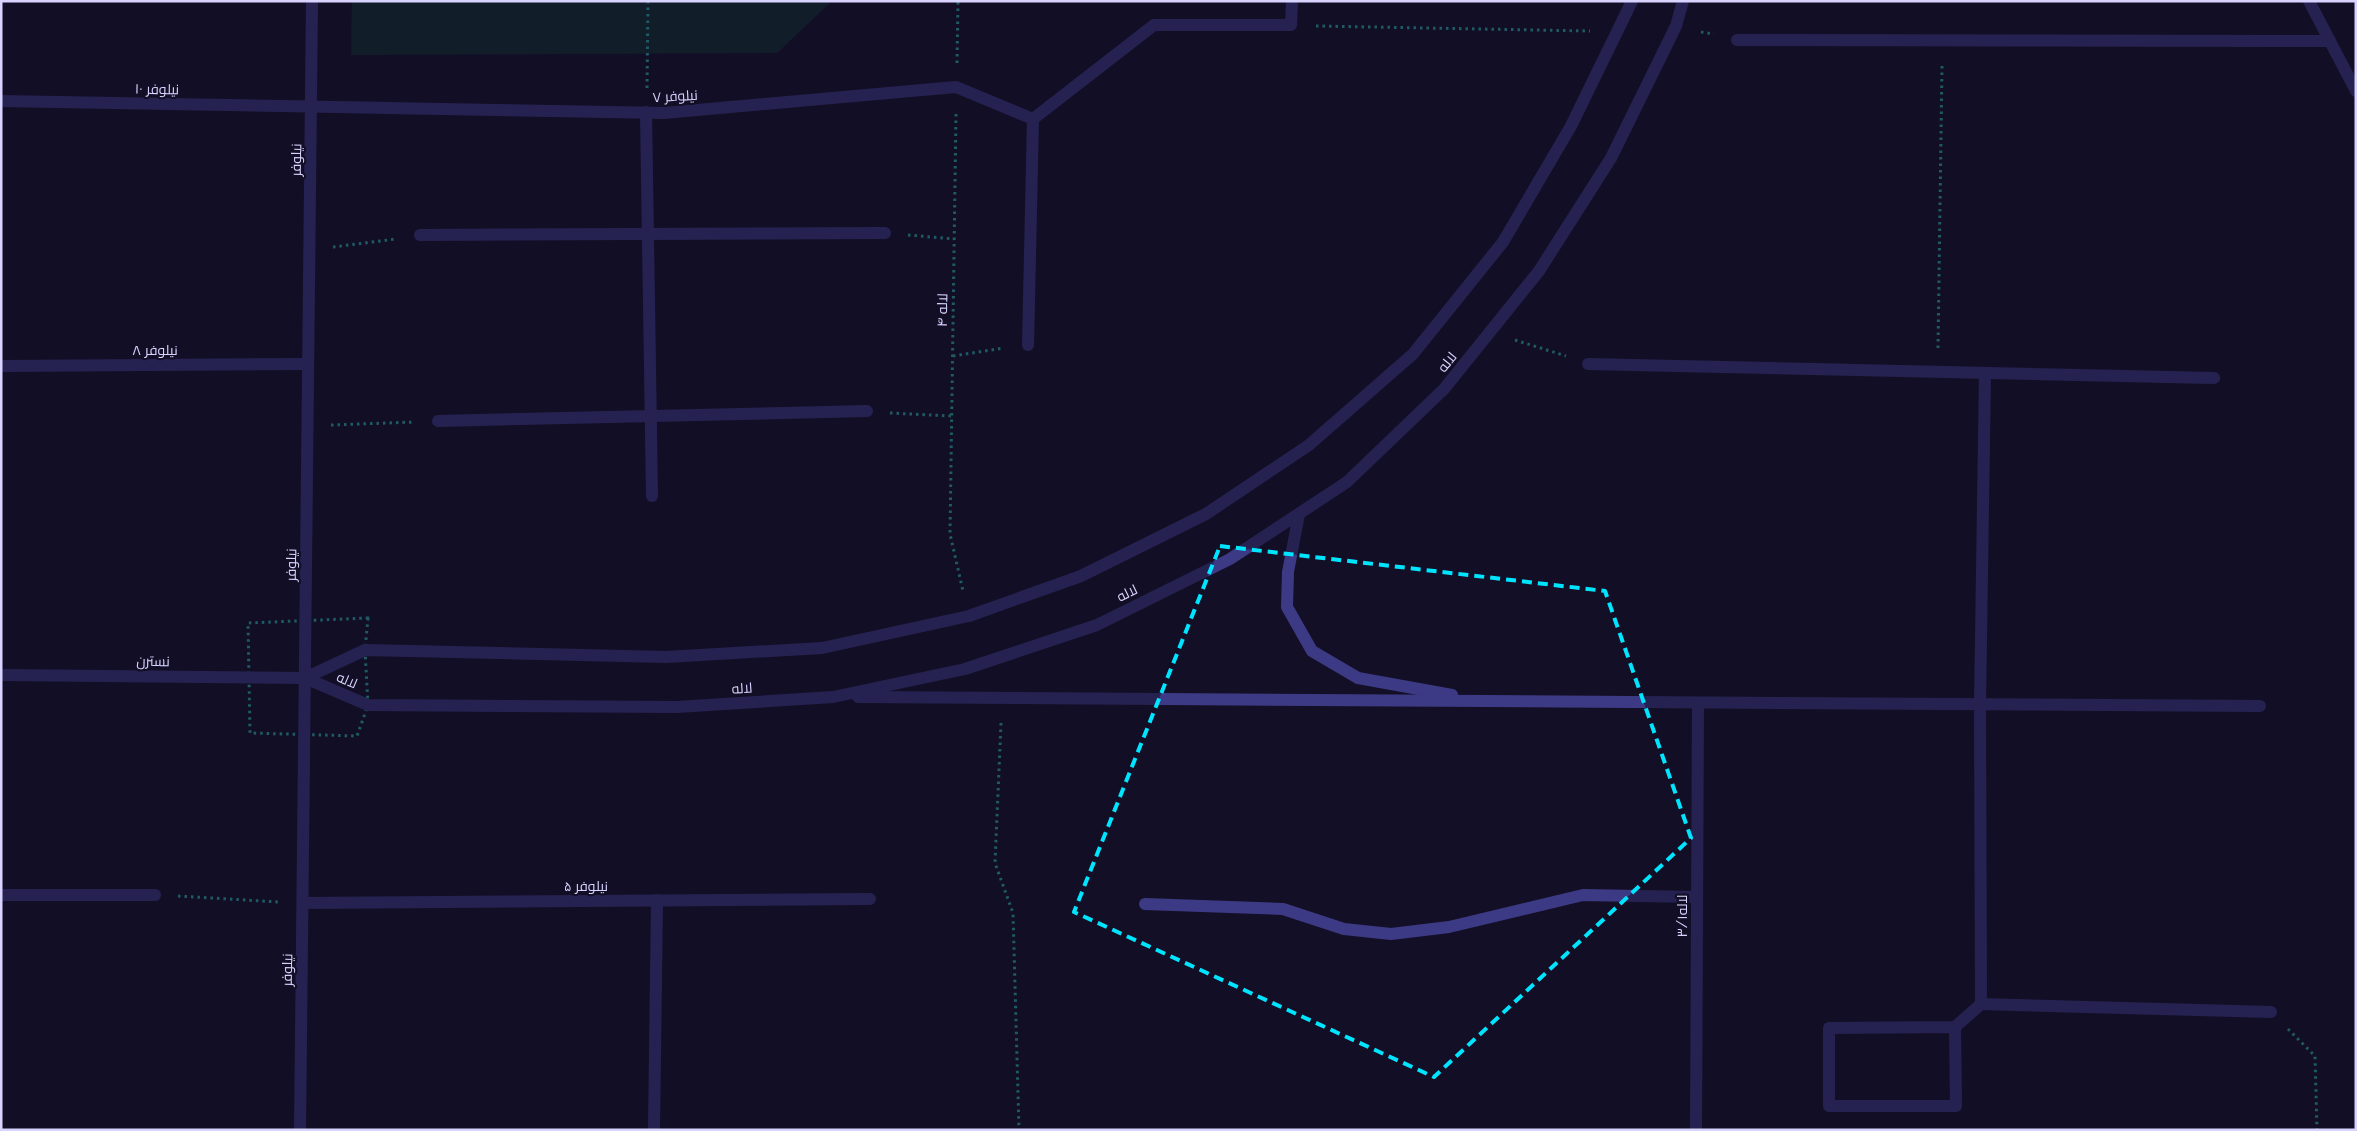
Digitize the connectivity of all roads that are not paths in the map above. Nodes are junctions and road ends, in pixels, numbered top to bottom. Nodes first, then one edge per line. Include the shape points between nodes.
1 (312, 1) edge
2 (1292, 1) edge
3 (1632, 1) edge
4 (1683, 1) edge
5 (2309, 1) edge
6 (1737, 40) road end
7 (2330, 41) junction
8 (2356, 91) edge
9 (1, 101) edge
10 (311, 108) junction
11 (646, 112) junction
12 (1033, 119) junction
13 (885, 233) road end
14 (648, 234) junction
15 (420, 235) road end
16 (1028, 345) road end
17 (308, 364) junction
18 (1588, 364) road end
19 (1, 366) edge
20 (1985, 373) junction
21 (2214, 378) dead end
22 (868, 412) road end
23 (651, 416) junction
24 (438, 421) road end
25 (652, 496) dead end
26 (1299, 514) junction
27 (1, 675) edge
28 (305, 678) junction
29 (833, 697) junction
30 (1489, 701) junction
31 (1698, 703) junction
32 (1980, 705) junction
33 (2260, 706) dead end
34 (1, 895) edge
35 (155, 895) road end
36 (1697, 897) junction
37 (870, 899) dead end
38 (658, 900) junction
39 (303, 903) junction
40 (1145, 904) dead end
41 (1981, 1004) junction
42 (2271, 1012) road end
43 (1955, 1027) junction
44 (300, 1130) edge
45 (654, 1130) edge
46 (1696, 1130) edge

1 - 10 street, نیلوفر
2 - 12 street via 1292,25 1154,25
3 - 28 street, لاله via 1572,126 1503,242 1413,354 1309,445 1206,514 1081,576 969,616 822,648 676,657 365,650
4 - 26 street, لاله via 1676,26 1611,158 1539,271 1444,389 1354,476
5 - 7 street
6 - 7 street
7 - 8 street
9 - 10 street, نیلوفر ۱۰
10 - 11 street, نیلوفر ۷
10 - 17 street, نیلوفر
11 - 12 street, نیلوفر ۷ via 956,87
11 - 14 street
12 - 16 street
13 - 14 street
14 - 15 street
14 - 23 street
17 - 19 street, نیلوفر ۸
17 - 28 street, نیلوفر
18 - 20 street
20 - 21 street
20 - 32 street
22 - 23 street
23 - 24 street
23 - 25 street
26 - 29 street, لاله via 1230,559 1097,625 965,669
26 - 30 street via 1288,572 1287,606 1312,651 1358,678
27 - 28 street, نسترن
28 - 29 street, لاله via 368,705 677,707
28 - 39 street, نیلوفر
29 - 30 street
30 - 31 street
31 - 32 street
31 - 36 street, لاله۳/۱
32 - 33 street
32 - 41 street
34 - 35 street
36 - 40 street via 1583,895 1449,927 1391,934 1344,929 1283,909
36 - 46 street, لاله۳/۱
37 - 38 street, نیلوفر ۵
38 - 39 street, نیلوفر ۵
38 - 45 street
39 - 44 street, نیلوفر
41 - 42 street
41 - 43 street
43 - 43 street via 1829,1028 1829,1106 1956,1106

